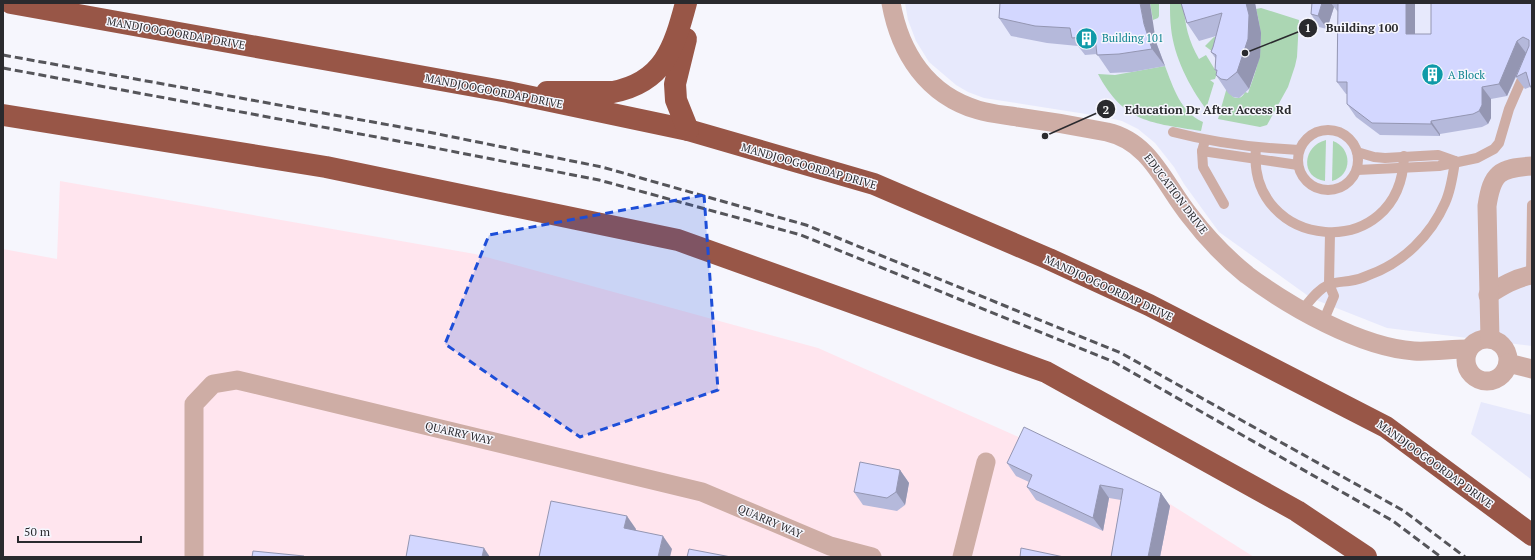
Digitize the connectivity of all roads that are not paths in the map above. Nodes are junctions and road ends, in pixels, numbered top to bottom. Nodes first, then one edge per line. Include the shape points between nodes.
1 (11, 3) edge
2 (686, 3) edge
3 (695, 3) edge
4 (892, 3) edge
5 (1532, 56) edge
6 (508, 92) junction
7 (3, 115) edge
8 (688, 130) junction
9 (1173, 132) dead end
10 (1205, 140) junction
11 (1299, 150) junction
12 (1202, 151) junction
13 (1357, 152) junction
14 (1256, 153) junction
15 (1404, 156) junction
16 (1455, 161) junction
17 (1298, 166) junction
18 (1532, 166) edge
19 (1403, 167) junction
20 (1357, 170) junction
21 (1224, 204) dead end
22 (1532, 205) edge
23 (1330, 233) junction
24 (1532, 275) edge
25 (1329, 284) junction
26 (1488, 295) junction
27 (1302, 310) junction
28 (1322, 322) junction
29 (1490, 339) junction
30 (1468, 349) junction
31 (1508, 363) junction
32 (1532, 369) edge
33 (986, 462) dead end
34 (1532, 535) edge
35 (194, 557) edge
36 (872, 557) edge
37 (962, 557) edge
38 (1366, 557) edge

1 - 6 highway, MANDJOOGOORDAP DRIVE
2 - 6 highway via 669,54 661,66 640,83 613,92
3 - 8 highway via 675,84 676,100
4 - 27 street, EDUCATION DRIVE via 899,36 909,55 918,70 941,92 978,110 1101,130 1120,135 1134,143 1151,159 1190,216 1230,260
5 - 16 lane via 1509,109 1499,143 1494,149 1477,158
6 - 8 highway, MANDJOOGOORDAP DRIVE
7 - 38 highway via 326,167 678,240 1046,372 1297,511
8 - 34 highway, MANDJOOGOORDAP DRIVE via 874,184 1049,259 1148,305 1386,427
9 - 10 lane
10 - 12 lane
10 - 14 lane
11 - 13 lane via 1309,136 1328,129 1349,136
11 - 14 lane
11 - 17 lane
12 - 14 lane
12 - 21 lane via 1203,167
13 - 15 lane via 1385,158
13 - 20 lane
14 - 17 lane
14 - 23 lane via 1261,184 1276,210 1301,227 1315,232
15 - 16 lane via 1438,155
15 - 19 lane
16 - 19 lane via 1439,166
16 - 25 lane via 1445,203 1422,239 1407,254 1371,275
17 - 20 lane via 1311,185 1325,191 1340,189
18 - 26 street via 1502,171 1493,180 1487,206
19 - 20 lane
19 - 23 lane via 1397,190 1384,210 1359,227
22 - 24 lane
23 - 25 lane
24 - 26 street via 1501,286
25 - 27 lane
25 - 28 lane via 1334,296
26 - 29 street
27 - 28 street, EDUCATION DRIVE
28 - 30 street, EDUCATION DRIVE via 1354,336 1396,348 1414,351
29 - 30 street via 1478,340
29 - 31 street via 1506,350
30 - 31 street via 1467,369 1476,379 1490,382 1496,380 1506,370
31 - 32 street
33 - 37 street
35 - 36 street, QUARRY WAY via 194,404 213,384 236,380 702,492 830,546

